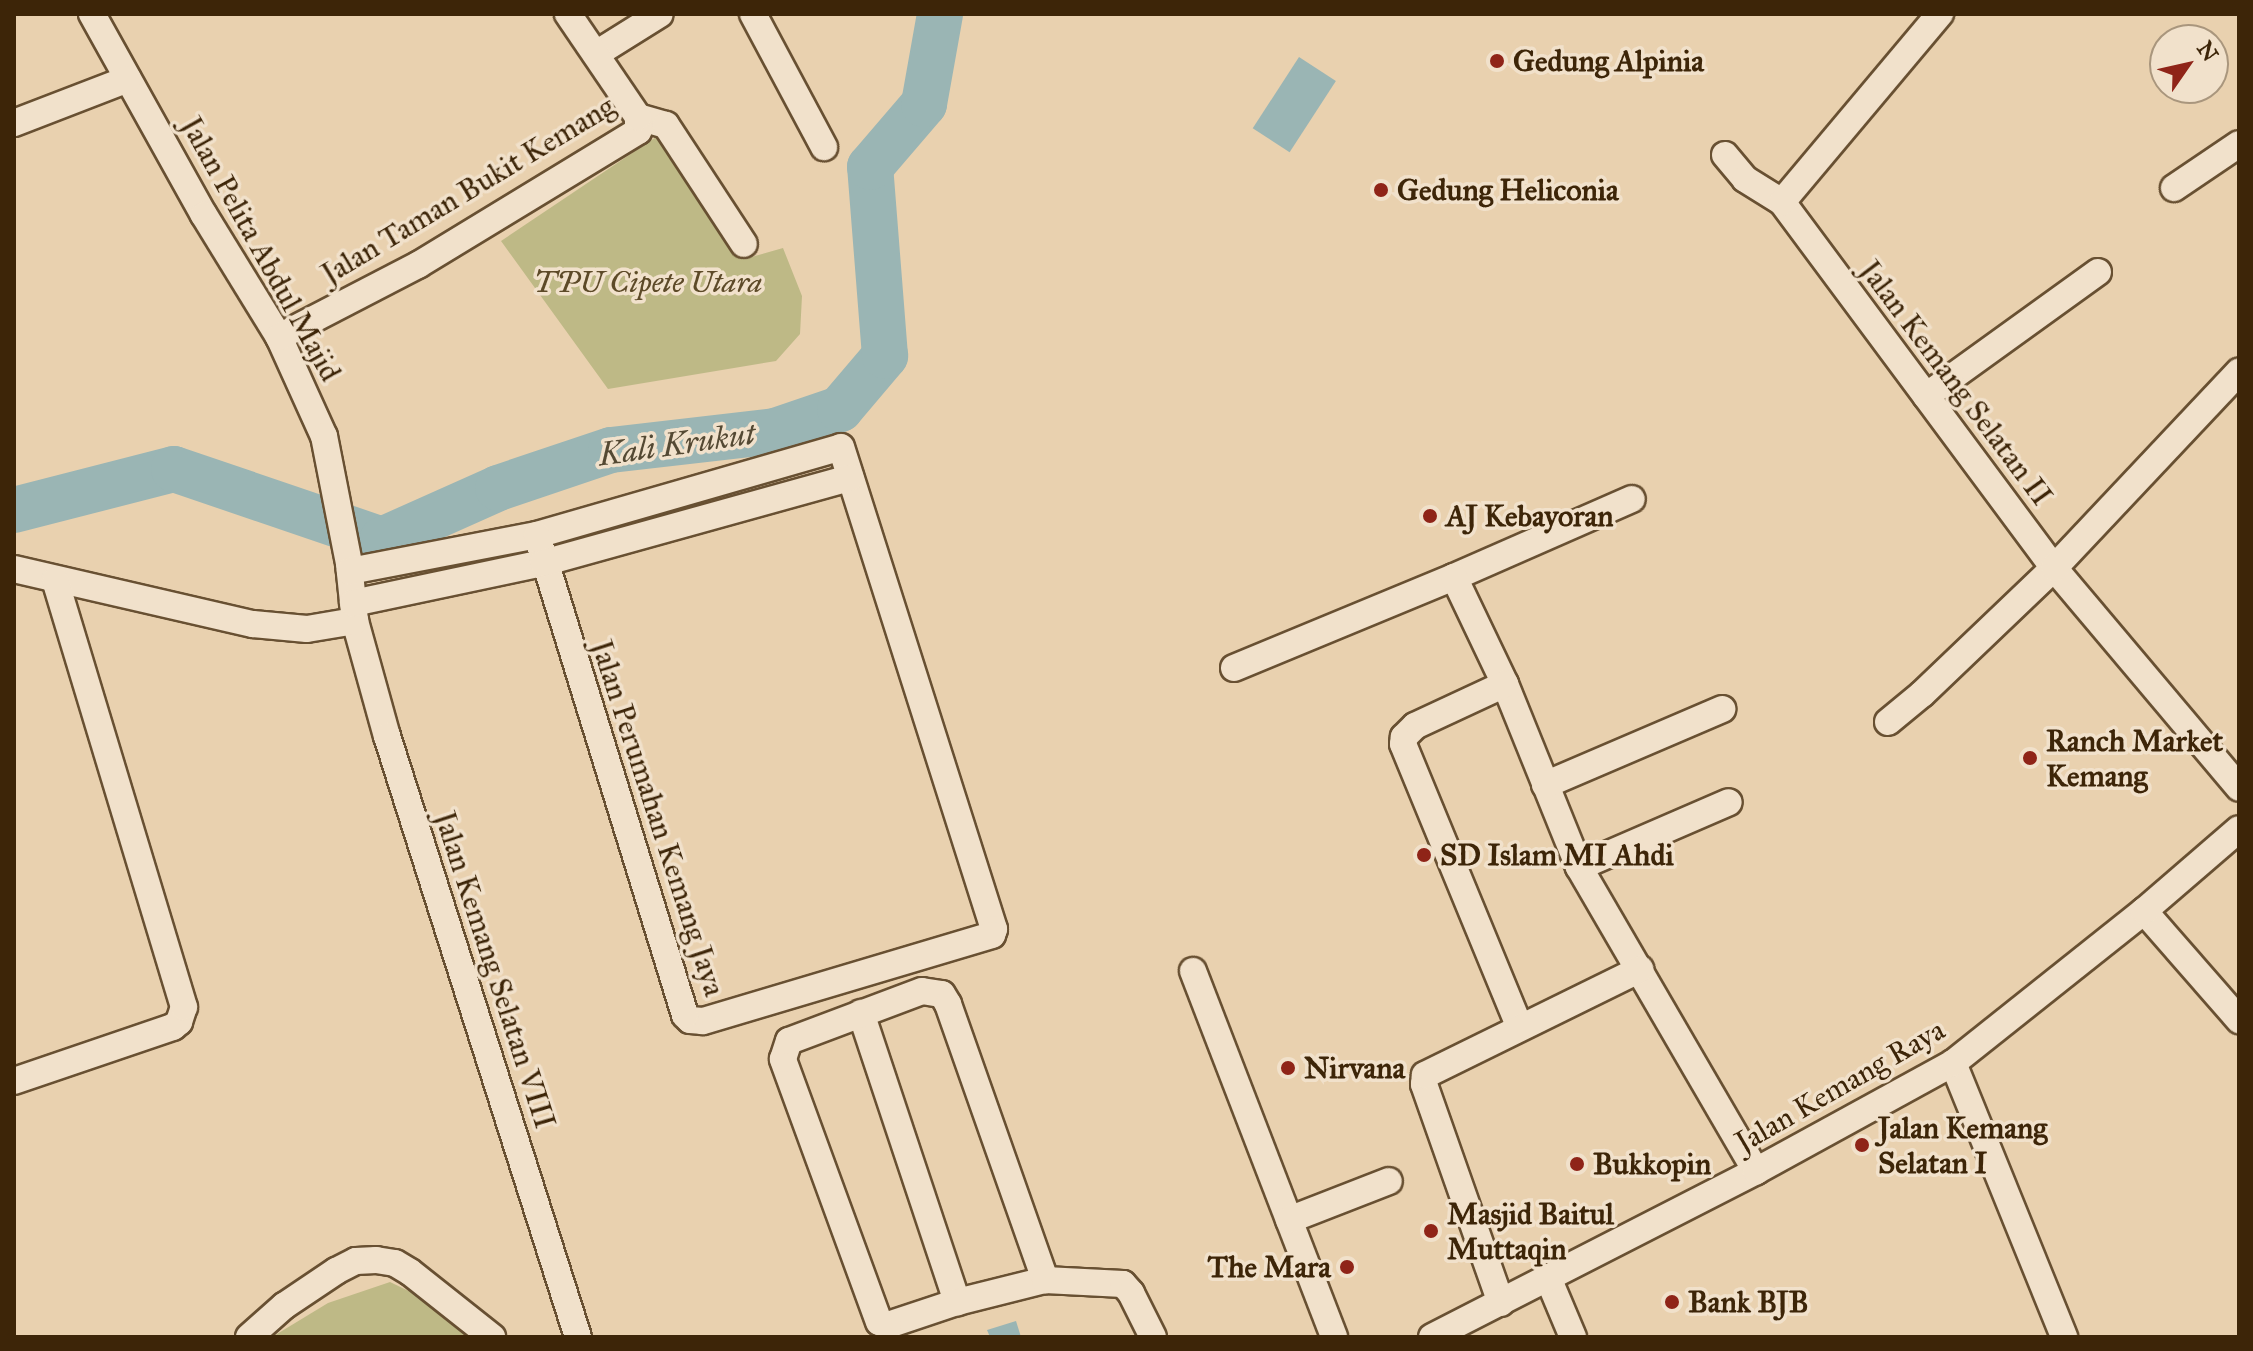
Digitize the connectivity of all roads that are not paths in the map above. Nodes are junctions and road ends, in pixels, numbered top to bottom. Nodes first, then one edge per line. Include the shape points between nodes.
1 (92, 14) edge
2 (568, 14) edge
3 (660, 14) edge
4 (753, 14) edge
5 (1940, 14) edge
6 (596, 54) junction
7 (128, 79) junction
8 (638, 117) junction
9 (14, 123) edge
10 (2239, 144) edge
11 (824, 147) dead end
12 (1725, 155) dead end
13 (2174, 188) dead end
14 (1782, 202) junction
15 (744, 244) dead end
16 (2098, 272) dead end
17 (279, 337) junction
18 (2239, 372) edge
19 (1926, 396) junction
20 (850, 478) junction
21 (1632, 499) dead end
22 (537, 535) junction
23 (543, 563) junction
24 (350, 568) junction
25 (2054, 568) junction
26 (14, 569) edge
27 (1454, 577) junction
28 (55, 580) junction
29 (354, 612) junction
30 (1234, 668) dead end
31 (1505, 684) junction
32 (1722, 709) dead end
33 (1888, 722) dead end
34 (1545, 785) junction
35 (2239, 788) edge
36 (1729, 802) dead end
37 (2239, 829) edge
38 (1579, 867) junction
39 (2144, 911) junction
40 (1640, 969) junction
41 (1193, 971) dead end
42 (861, 1013) junction
43 (2239, 1020) edge
44 (1519, 1026) junction
45 (1953, 1063) junction
46 (14, 1081) edge
47 (1756, 1171) junction
48 (1389, 1181) dead end
49 (1289, 1220) junction
50 (1045, 1280) junction
51 (1549, 1280) junction
52 (957, 1302) junction
53 (1501, 1303) junction
54 (249, 1337) edge
55 (492, 1337) edge
56 (578, 1337) edge
57 (1153, 1337) edge
58 (1334, 1337) edge
59 (1432, 1337) edge
60 (1573, 1337) edge
61 (2064, 1337) edge

1 - 7 street, Jalan Pelita Abdul Majid
2 - 6 street
3 - 6 street
4 - 11 street
5 - 14 street
6 - 8 street
7 - 9 street
7 - 17 street, Jalan Pelita Abdul Majid
8 - 15 street via 666,125
8 - 17 street, Jalan Taman Bukit Kemang via 638,131 418,265
10 - 13 street
12 - 14 street via 1745,179
14 - 19 street, Jalan Kemang Selatan II
16 - 19 street
17 - 24 street, Jalan Pelita Abdul Majid via 324,436
18 - 25 street
19 - 25 street, Jalan Kemang Selatan II
20 - 22 street, Jalan Perumahan Kemang Jaya via 841,447
20 - 23 street
20 - 23 street, Jalan Perumahan Kemang Jaya via 995,931 988,938 703,1021 693,1022 685,1015
21 - 27 street
22 - 23 street, Jalan Perumahan Kemang Jaya
22 - 24 street, Jalan Perumahan Kemang Jaya
23 - 29 street
24 - 29 street, Jalan Pelita Abdul Majid
25 - 33 street
25 - 35 street, Jalan Kemang Selatan II
26 - 28 street
27 - 30 street
27 - 31 street
28 - 29 street via 253,624 307,629
28 - 46 street via 184,1007 173,1027
29 - 56 street, Jalan Kemang Selatan VIII via 401,780
31 - 34 street
31 - 44 street via 1415,726 1403,744
32 - 34 street
34 - 38 street
36 - 38 street
37 - 39 street, Jalan Kemang Raya
38 - 40 street
39 - 43 street
39 - 45 street, Jalan Kemang Raya
40 - 44 street
40 - 47 street
41 - 49 street
42 - 50 street via 922,991 933,990 946,998
42 - 52 street
42 - 52 street via 789,1041 783,1059 879,1322 888,1325
44 - 53 street via 1429,1070 1424,1079
45 - 47 street, Jalan Kemang Raya
45 - 61 street
47 - 51 street, Jalan Kemang Raya
48 - 49 street
49 - 58 street
50 - 52 street
50 - 57 street via 1123,1284
51 - 53 street, Jalan Kemang Raya
51 - 60 street
53 - 59 street, Jalan Kemang Raya
54 - 55 street via 336,1271 356,1261 376,1260 410,1272

